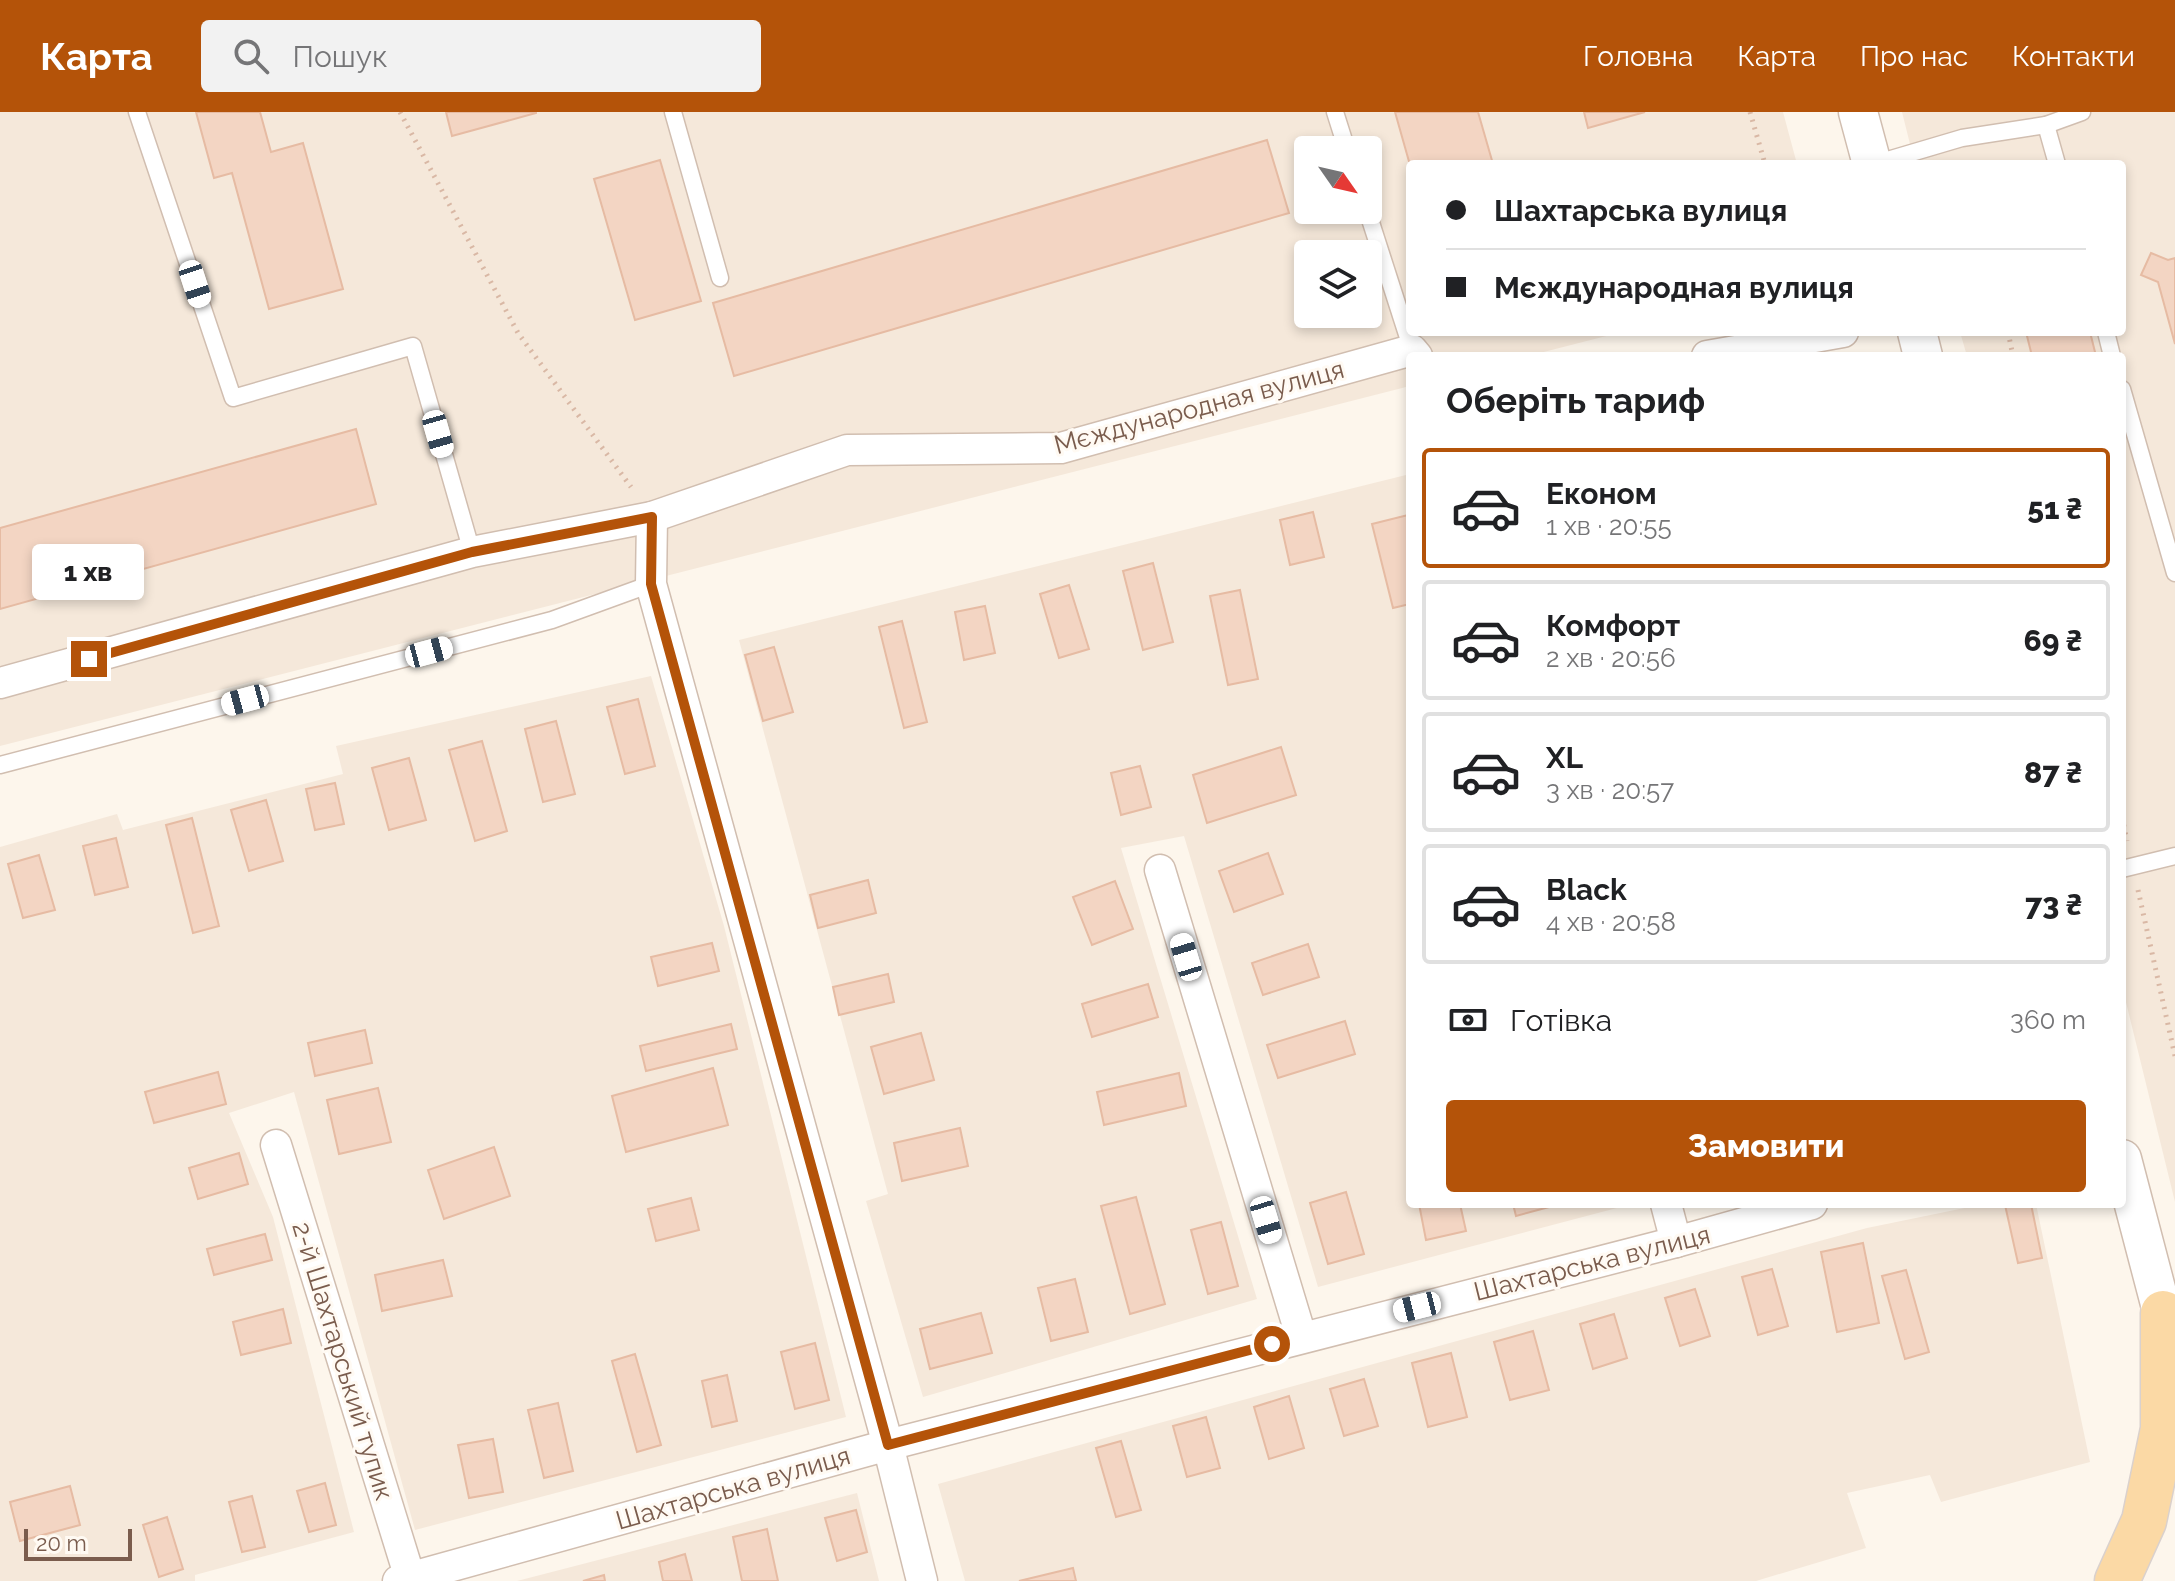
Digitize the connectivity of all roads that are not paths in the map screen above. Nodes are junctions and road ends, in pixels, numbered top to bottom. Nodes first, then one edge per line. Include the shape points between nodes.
1 (137, 112) edge
2 (673, 112) edge
3 (1335, 112) edge
4 (1858, 112) edge
5 (2082, 112) edge
6 (2046, 125) junction
7 (1343, 136) edge
8 (1872, 160) edge
9 (1887, 160) edge
10 (2056, 160) edge
11 (1372, 224) edge
12 (720, 278) dead end
13 (1406, 329) edge
14 (1820, 336) edge
15 (1730, 352) edge
16 (1406, 355) edge
17 (2126, 403) edge
18 (652, 517) junction
19 (472, 552) junction
20 (2175, 573) edge
21 (651, 584) junction
22 (0, 683) edge
23 (0, 765) edge
24 (2175, 856) edge
25 (2128, 868) edge
26 (1160, 870) dead end
27 (276, 1145) dead end
28 (2126, 1173) edge
29 (1667, 1208) edge
30 (1798, 1208) edge
31 (1676, 1242) junction
32 (2169, 1321) edge
33 (1301, 1336) junction
34 (2175, 1363) edge
35 (888, 1445) junction
36 (404, 1579) edge
37 (922, 1581) edge
38 (2117, 1581) edge

1 - 19 lane via 233,398 413,346
2 - 12 lane
3 - 7 lane
4 - 8 street
5 - 6 lane
6 - 9 lane via 1962,138
6 - 10 lane
11 - 13 lane
14 - 15 street
16 - 18 street, Мєждународная вулиця via 1061,448 847,450
17 - 20 lane
18 - 19 street, Мєждународная вулиця
18 - 21 street
19 - 22 street, Мєждународная вулиця
21 - 23 lane via 552,620
21 - 35 street
24 - 25 lane
26 - 33 street
27 - 36 street, 2-й Шахтарський тупик
28 - 32 street
29 - 31 street
30 - 31 street, Шахтарська вулиця
31 - 33 street, Шахтарська вулиця
32 - 34 street
32 - 38 main road via 2163,1429 2144,1521
33 - 35 street, Шахтарська вулиця
35 - 36 street, Шахтарська вулиця
35 - 37 street

